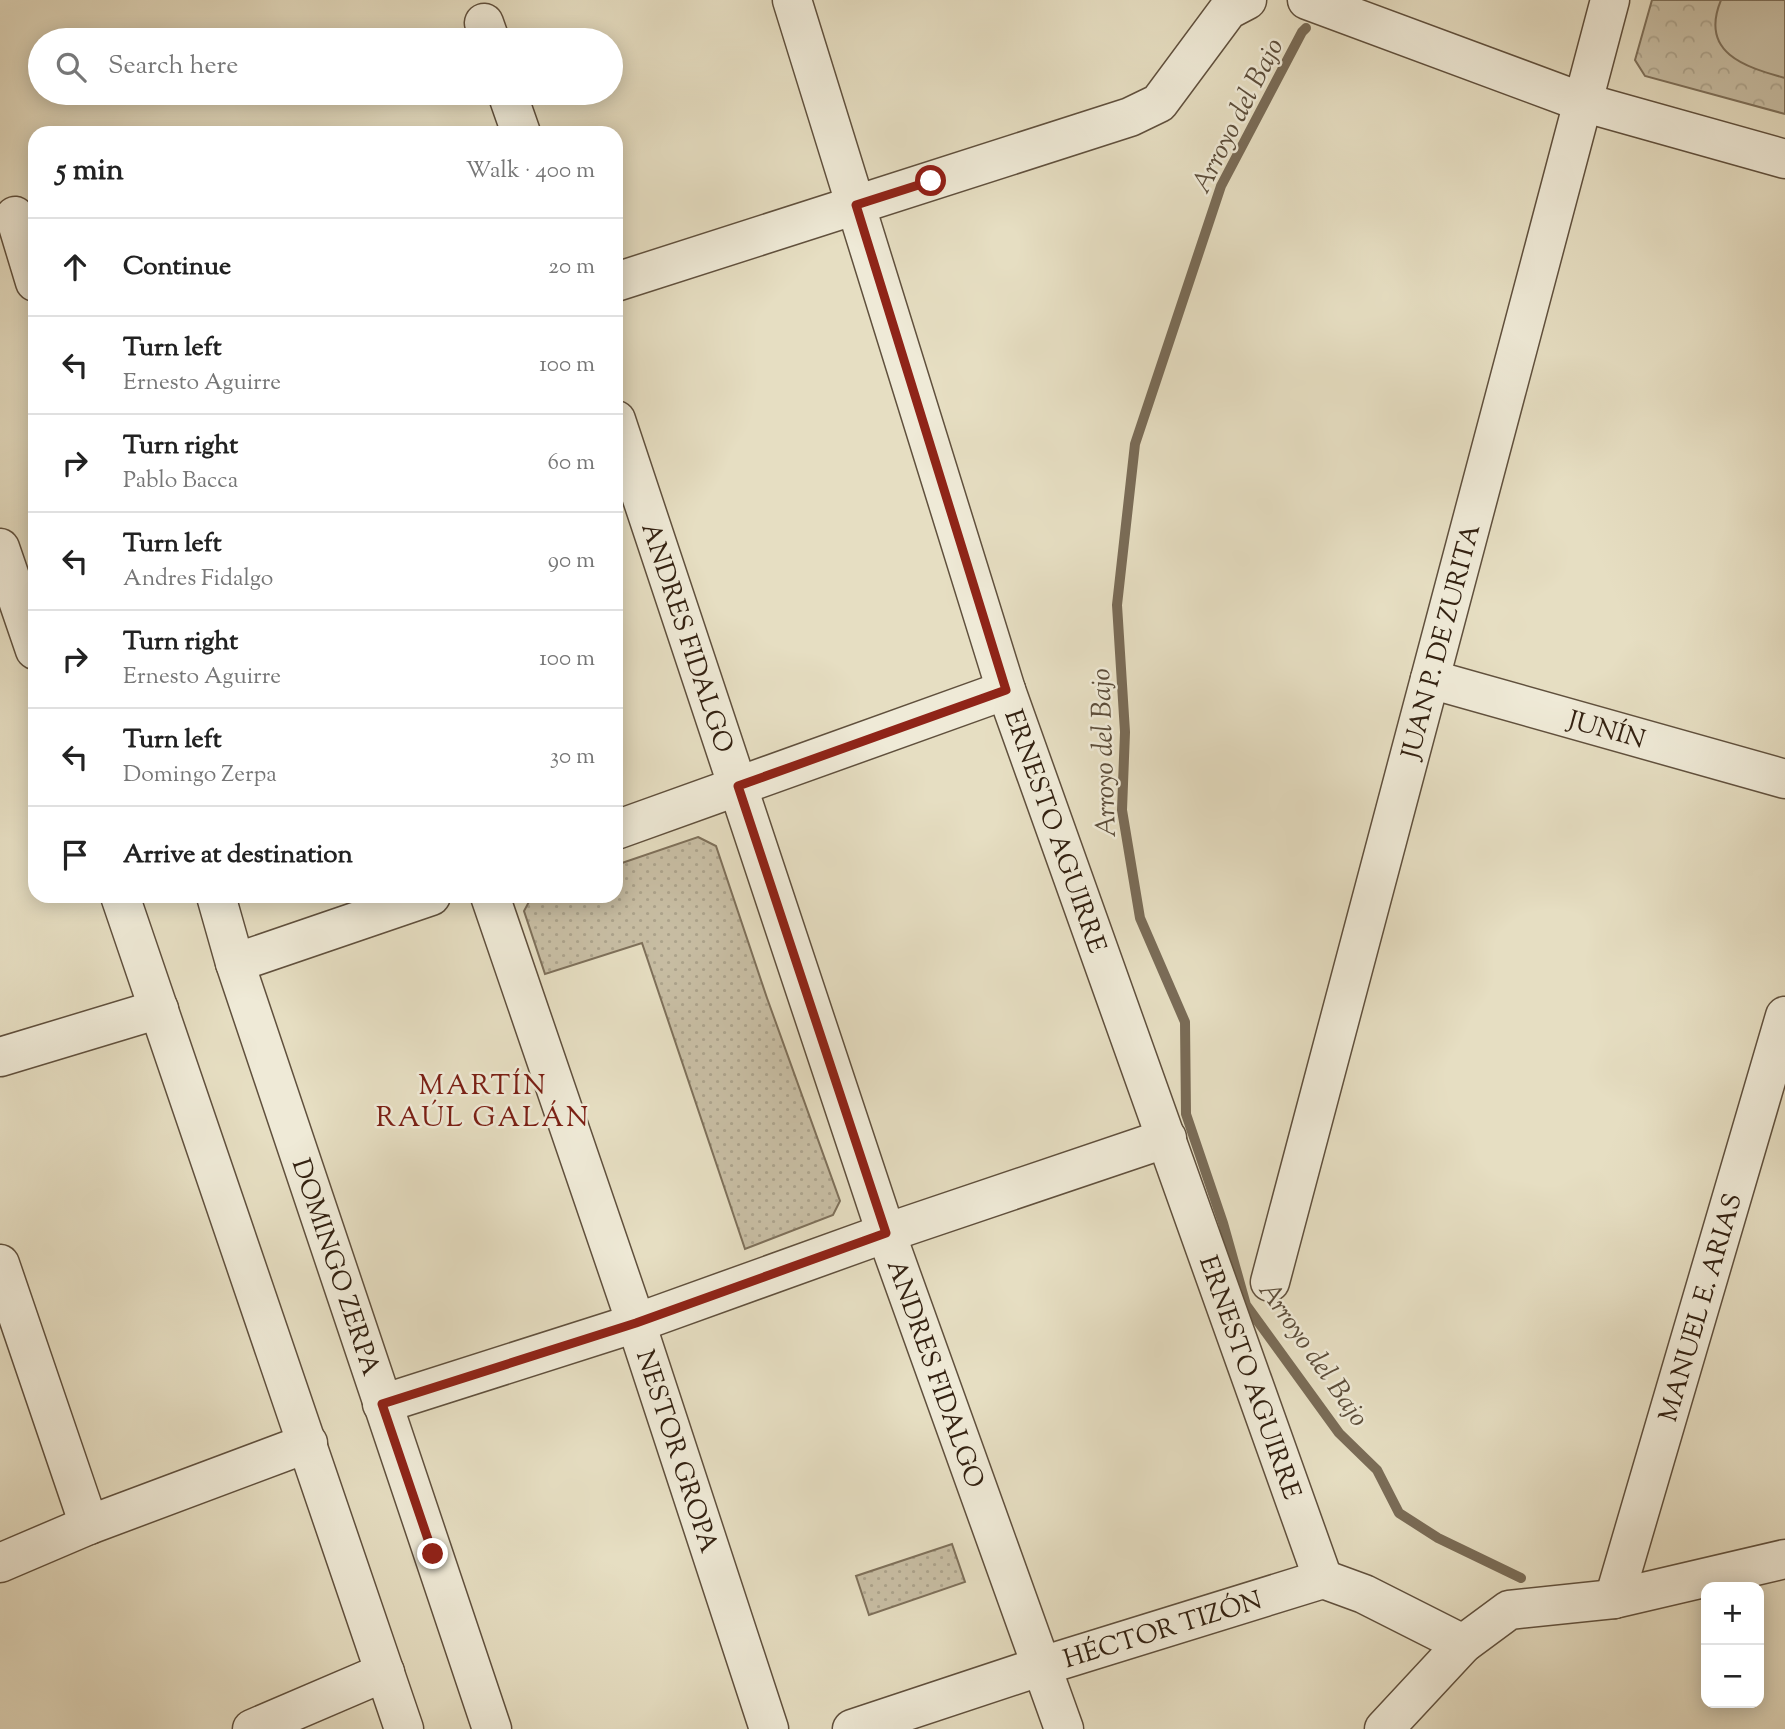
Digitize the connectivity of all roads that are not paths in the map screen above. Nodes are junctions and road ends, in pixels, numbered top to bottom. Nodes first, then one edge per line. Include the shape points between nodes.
1 (792, 0) edge
2 (1247, 0) edge
3 (1307, 0) edge
4 (1610, 0) edge
5 (1582, 102) junction
6 (511, 105) edge
7 (518, 126) edge
8 (1785, 159) edge
9 (856, 205) junction
10 (15, 216) dead end
11 (28, 259) edge
12 (623, 280) edge
13 (623, 441) edge
14 (0, 548) edge
15 (28, 630) edge
16 (1430, 679) junction
17 (1006, 690) junction
18 (1785, 779) edge
19 (738, 786) junction
20 (623, 827) edge
21 (122, 903) edge
22 (218, 903) edge
23 (411, 903) edge
24 (492, 903) edge
25 (235, 963) junction
26 (159, 1009) junction
27 (1785, 1016) edge
28 (0, 1057) edge
29 (1167, 1138) junction
30 (886, 1233) junction
31 (0, 1264) edge
32 (1270, 1282) dead end
33 (6, 1305) edge
34 (636, 1323) junction
35 (382, 1404) junction
36 (307, 1443) junction
37 (89, 1525) junction
38 (1785, 1559) edge
39 (0, 1563) edge
40 (1323, 1578) junction
41 (1614, 1599) junction
42 (1463, 1644) junction
43 (1042, 1666) junction
44 (385, 1672) junction
45 (252, 1729) edge
46 (404, 1729) edge
47 (492, 1729) edge
48 (769, 1729) edge
49 (852, 1729) edge
50 (1065, 1729) edge
51 (1384, 1729) edge

1 - 9 street, ERNESTO AGUIRRE
2 - 9 street via 1228,10 1159,103 1130,117
3 - 5 street
4 - 5 street, JUAN P. DE ZURITA
5 - 8 street
5 - 16 street, JUAN P. DE ZURITA
6 - 7 street
9 - 12 street
9 - 17 street, ERNESTO AGUIRRE
10 - 11 street
13 - 19 street, ANDRES FIDALGO
14 - 15 street
16 - 18 street, JUNÍN
16 - 32 street, JUAN P. DE ZURITA
17 - 19 street
17 - 29 street, ERNESTO AGUIRRE
19 - 20 street
19 - 30 street, ANDRES FIDALGO
21 - 26 street
22 - 25 street, DOMINGO ZERPA
23 - 25 street
24 - 34 street, NESTOR GROPA
25 - 35 street, DOMINGO ZERPA
26 - 28 street
26 - 36 street
27 - 41 street, MANUEL E. ARIAS
29 - 30 street
29 - 40 street, ERNESTO AGUIRRE
30 - 34 street
30 - 43 street, ANDRES FIDALGO
31 - 33 street
33 - 37 street
34 - 35 street
34 - 48 street, NESTOR GROPA
35 - 47 street, DOMINGO ZERPA
36 - 37 street
36 - 44 street
37 - 39 street
38 - 41 street
40 - 42 street
40 - 43 street, HÉCTOR TIZÓN
41 - 42 street via 1509,1611
42 - 51 street
43 - 49 street, HÉCTOR TIZÓN
43 - 50 street, ANDRES FIDALGO
44 - 45 street
44 - 46 street

